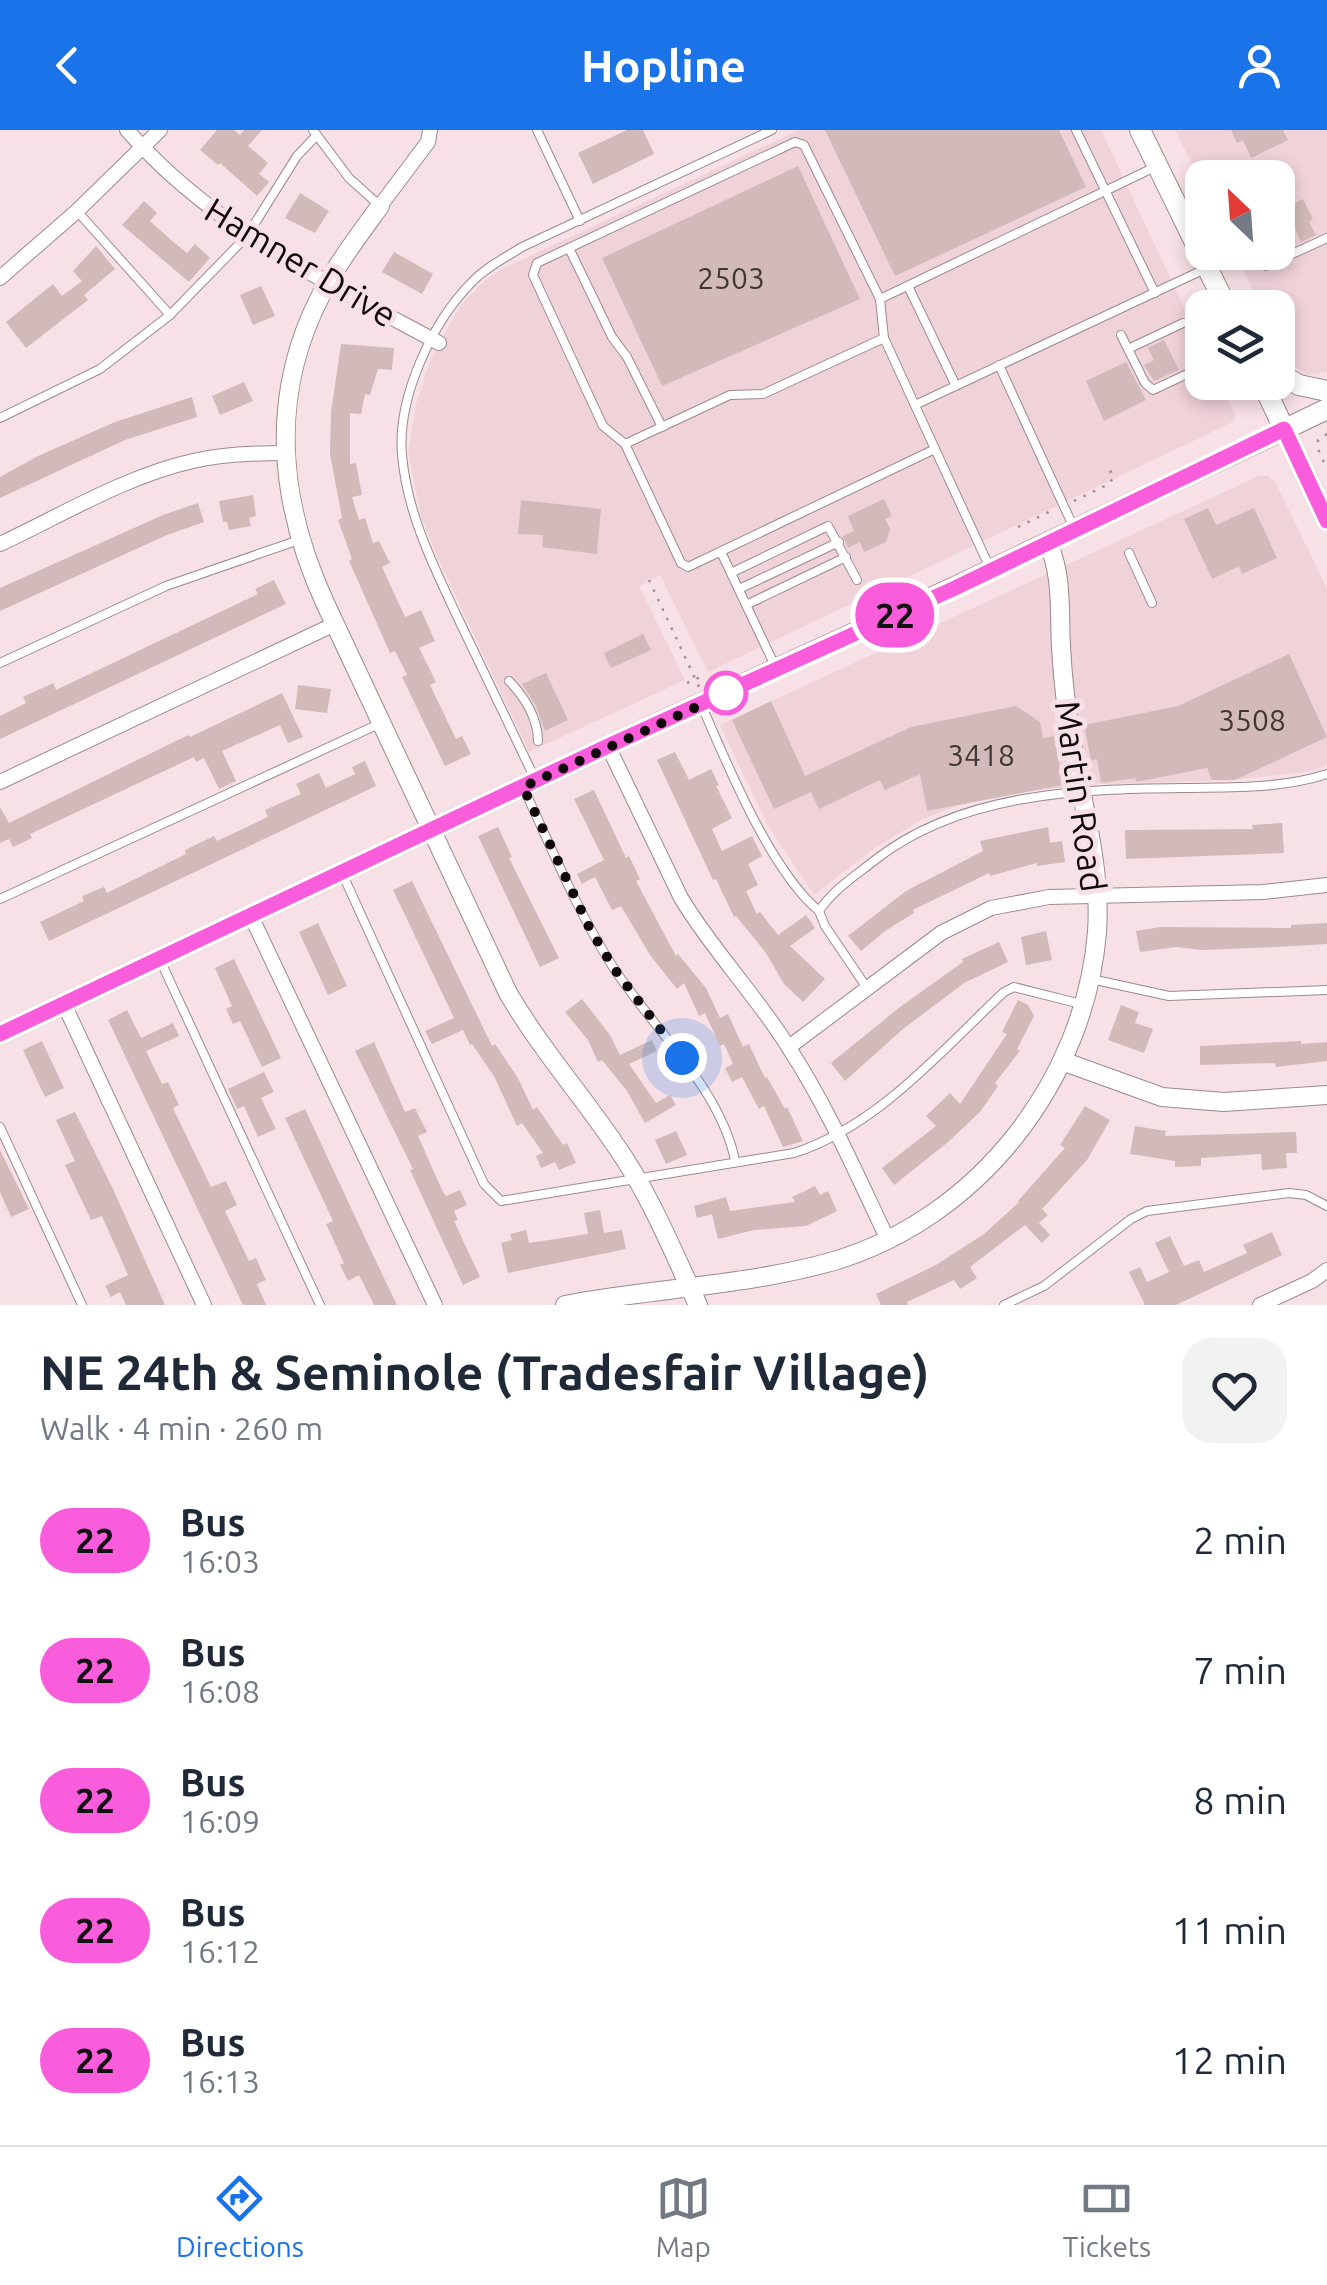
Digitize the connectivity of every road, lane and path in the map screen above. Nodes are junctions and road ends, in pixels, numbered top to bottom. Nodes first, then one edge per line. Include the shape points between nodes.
1 (127, 130) edge
2 (160, 130) edge
3 (430, 130) edge
4 (537, 130) edge
5 (772, 130) edge
6 (1076, 130) edge
7 (1140, 130) edge
8 (315, 132) edge
9 (142, 148) junction
10 (1158, 166) junction
11 (1105, 192) junction
12 (380, 206) junction
13 (77, 211) junction
14 (580, 221) junction
15 (1185, 222) edge
16 (247, 236) junction
17 (1327, 238) edge
18 (569, 248) junction
19 (1295, 253) edge
20 (1203, 270) edge
21 (0, 278) edge
22 (328, 282) junction
23 (908, 286) junction
24 (1155, 293) junction
25 (880, 299) junction
26 (170, 315) junction
27 (1183, 323) dead end
28 (1121, 336) dead end
29 (884, 338) junction
30 (435, 341) junction
31 (1128, 349) junction
32 (999, 365) junction
33 (1185, 375) edge
34 (1295, 383) edge
35 (956, 386) junction
36 (1327, 391) edge
37 (1270, 400) edge
38 (915, 406) junction
39 (1327, 408) edge
40 (0, 418) edge
41 (662, 427) junction
42 (1284, 429) junction
43 (1327, 434) edge
44 (624, 444) junction
45 (935, 448) junction
46 (286, 453) junction
47 (1327, 468) edge
48 (1327, 521) edge
49 (1075, 530) junction
50 (299, 540) junction
51 (838, 542) junction
52 (1048, 543) junction
53 (0, 544) edge
54 (721, 552) junction
55 (1129, 553) dead end
56 (846, 557) junction
57 (991, 570) junction
58 (731, 573) junction
59 (649, 580) dead end
60 (857, 580) dead end
61 (739, 590) junction
62 (1152, 602) dead end
63 (746, 605) junction
64 (334, 624) junction
65 (0, 663) edge
66 (777, 670) junction
67 (705, 675) dead end
68 (696, 679) junction
69 (509, 681) dead end
70 (687, 683) dead end
71 (703, 703) junction
72 (380, 723) junction
73 (538, 741) dead end
74 (608, 746) junction
75 (1327, 774) edge
76 (0, 782) edge
77 (529, 784) junction
78 (1082, 793) junction
79 (431, 830) junction
80 (342, 873) junction
81 (1327, 885) edge
82 (1098, 894) junction
83 (0, 898) edge
84 (819, 911) junction
85 (252, 916) junction
86 (159, 958) junction
87 (1091, 979) junction
88 (867, 988) junction
89 (1327, 990) edge
90 (64, 1004) junction
91 (1084, 1004) junction
92 (0, 1034) edge
93 (789, 1048) junction
94 (1062, 1061) junction
95 (1327, 1096) edge
96 (0, 1127) edge
97 (838, 1136) junction
98 (736, 1160) junction
99 (636, 1176) junction
100 (1327, 1206) edge
101 (888, 1240) junction
102 (1327, 1270) edge
103 (689, 1286) junction
104 (82, 1305) edge
105 (204, 1305) edge
106 (320, 1305) edge
107 (435, 1305) edge
108 (565, 1305) edge
109 (698, 1305) edge
110 (1004, 1305) edge
111 (1260, 1305) edge

1 - 9 street, Hamner Drive
2 - 9 street
3 - 12 street
4 - 14 lane
5 - 14 lane
6 - 11 lane
7 - 10 main road
8 - 12 lane
8 - 16 lane
9 - 13 street
9 - 16 street, Hamner Drive
10 - 11 lane
10 - 15 main road
11 - 23 lane
11 - 24 lane
12 - 22 street
13 - 21 street
13 - 26 lane
14 - 30 lane via 488,268 448,310
16 - 22 street, Hamner Drive
16 - 26 lane
17 - 19 lane
18 - 25 lane via 795,142 804,145
18 - 41 lane
18 - 44 lane via 537,264 533,275 603,426
20 - 24 lane
22 - 30 street, Hamner Drive
22 - 46 street via 298,355
23 - 25 lane
23 - 35 lane
24 - 32 lane
25 - 29 lane
26 - 40 lane via 100,369
27 - 31 lane
28 - 31 lane
29 - 38 lane
29 - 41 lane via 763,394 730,395
30 - 77 lane via 408,400 402,450 409,495 428,554
31 - 33 lane via 1153,390
32 - 35 lane
32 - 49 lane
34 - 36 main road
35 - 38 lane
37 - 42 main road
38 - 45 lane
39 - 42 main road
41 - 44 lane
42 - 48 main road
42 - 49 main road
43 - 47 path via 1318,440
44 - 54 lane via 682,563 688,567
45 - 54 lane
45 - 57 lane
46 - 50 street
46 - 53 street via 174,466
49 - 52 main road
50 - 64 street
50 - 65 lane via 150,593
51 - 56 lane
51 - 58 lane via 828,526
51 - 61 lane
52 - 57 main road
52 - 78 street, Martin Road via 1058,568 1065,696
54 - 58 lane
55 - 62 lane
56 - 60 lane
56 - 63 lane
57 - 66 main road
58 - 61 lane
59 - 68 path
61 - 63 lane
63 - 66 lane
64 - 72 street
64 - 76 street
66 - 71 main road
67 - 68 path
68 - 70 path
68 - 71 path
69 - 73 lane via 524,700
71 - 74 main road
71 - 84 lane via 760,829 802,897
72 - 79 street
72 - 83 lane
74 - 77 main road
74 - 93 street via 696,922
75 - 78 lane via 1239,788
77 - 79 main road
77 - 98 lane via 590,929 706,1096
78 - 82 street, Martin Road
78 - 84 lane via 1012,801 925,827 830,894
79 - 80 main road
79 - 99 street via 525,1022
80 - 85 main road
80 - 99 lane via 492,1194 501,1200
81 - 82 street
82 - 87 street, Martin Road
82 - 88 street via 992,908 941,933
84 - 88 lane
85 - 86 main road
85 - 107 street
86 - 90 main road
86 - 106 lane
87 - 89 lane via 1169,996
87 - 91 street, Martin Road
88 - 93 street
90 - 92 main road
90 - 105 street
91 - 94 street, Martin Road
91 - 97 lane via 1014,987 1004,992
93 - 97 street
94 - 95 street via 1162,1097 1224,1102
94 - 101 street, Martin Road via 1029,1118 986,1170
96 - 104 lane
97 - 98 lane via 794,1153
97 - 101 street
98 - 99 lane
99 - 103 street
100 - 110 lane via 1289,1194 1147,1211 1044,1286
101 - 103 street, Martin Road via 814,1266
102 - 111 street
103 - 108 street, Martin Road
103 - 109 street

